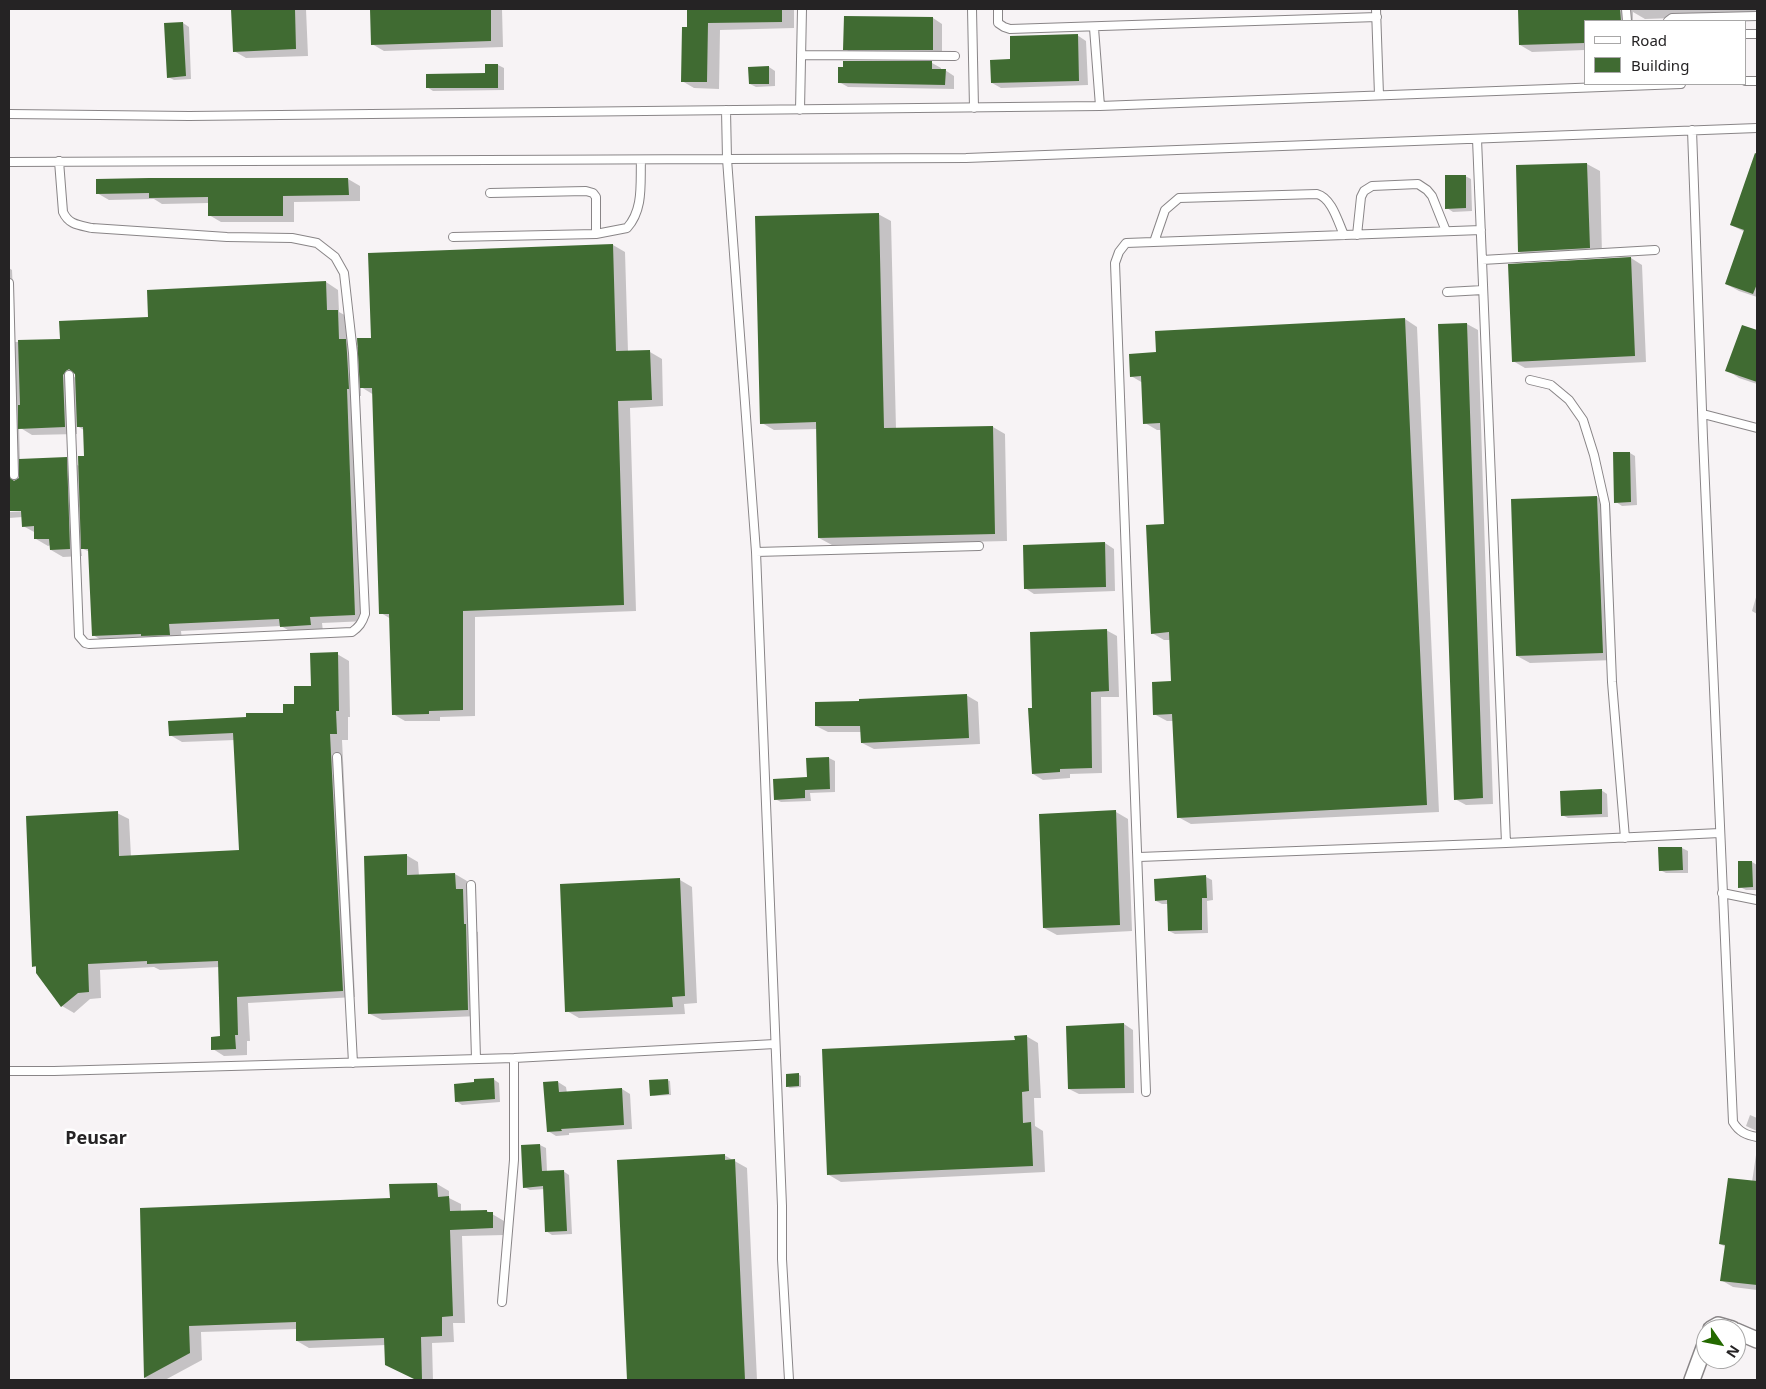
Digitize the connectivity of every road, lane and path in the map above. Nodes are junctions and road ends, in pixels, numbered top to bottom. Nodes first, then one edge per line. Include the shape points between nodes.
1 (802, 9) edge
2 (972, 9) edge
3 (998, 9) edge
4 (1376, 13) edge
5 (1757, 16) edge
6 (1669, 20) edge
7 (1094, 28) junction
8 (801, 55) junction
9 (955, 56) dead end
10 (1656, 85) edge
11 (1379, 96) junction
12 (1100, 106) junction
13 (974, 108) junction
14 (726, 110) junction
15 (800, 110) junction
16 (9, 114) edge
17 (1757, 128) edge
18 (1692, 130) junction
19 (1477, 139) junction
20 (727, 159) junction
21 (641, 160) junction
22 (9, 162) edge
23 (59, 162) junction
24 (490, 193) dead end
25 (1481, 230) junction
26 (1446, 231) junction
27 (596, 234) junction
28 (1344, 235) junction
29 (1357, 235) junction
30 (453, 237) dead end
31 (1154, 242) junction
32 (1655, 250) dead end
33 (1482, 260) junction
34 (9, 283) edge
35 (1483, 290) junction
36 (1447, 292) dead end
37 (69, 375) dead end
38 (1530, 380) dead end
39 (1703, 414) junction
40 (1757, 428) edge
41 (14, 475) dead end
42 (979, 546) dead end
43 (756, 552) junction
44 (338, 757) dead end
45 (1720, 833) junction
46 (1625, 838) junction
47 (1506, 843) junction
48 (1139, 857) junction
49 (471, 885) dead end
50 (1722, 893) junction
51 (1757, 900) edge
52 (776, 1044) junction
53 (514, 1058) junction
54 (476, 1059) junction
55 (353, 1063) junction
56 (9, 1071) edge
57 (1146, 1092) dead end
58 (1757, 1137) edge
59 (502, 1302) dead end
60 (789, 1380) edge

1 - 8 lane
2 - 13 lane
3 - 7 lane via 998,22 1010,30
4 - 7 lane
4 - 11 lane
5 - 6 lane
7 - 12 lane
8 - 9 lane
8 - 15 lane
10 - 11 lane
11 - 12 lane
12 - 13 lane
13 - 15 lane
14 - 15 lane
14 - 16 lane via 199,116
14 - 20 lane
17 - 18 lane
18 - 19 lane
18 - 39 lane
19 - 20 lane via 966,158
19 - 25 lane
20 - 21 lane
20 - 43 lane
21 - 23 lane
21 - 27 lane via 639,202 632,222 627,228
22 - 23 lane
23 - 37 lane via 63,212 72,223 92,228 292,238 317,243 335,257 344,273 353,353 365,614 358,628 352,632 89,644 81,640
24 - 27 lane via 586,190 596,198
25 - 26 lane
25 - 33 lane
26 - 29 lane
26 - 29 lane via 1432,196 1418,184 1372,186 1361,197
27 - 30 lane
28 - 29 lane
28 - 31 lane
28 - 31 lane via 1328,201 1317,194 1179,198 1165,210
31 - 48 lane via 1126,243 1115,263
32 - 33 lane
33 - 35 lane
34 - 41 lane
35 - 36 lane
35 - 47 lane
38 - 46 lane via 1551,385 1570,400 1583,420 1605,504 1612,682
39 - 40 lane
39 - 45 lane
42 - 43 lane
43 - 52 lane
44 - 55 lane
45 - 46 lane
45 - 50 lane
46 - 47 lane
47 - 48 lane
48 - 57 lane
49 - 54 lane
50 - 51 lane
50 - 58 lane via 1733,1122 1738,1130
52 - 53 lane
52 - 60 lane
53 - 54 lane
53 - 59 lane via 514,1160
54 - 55 lane
55 - 56 lane

